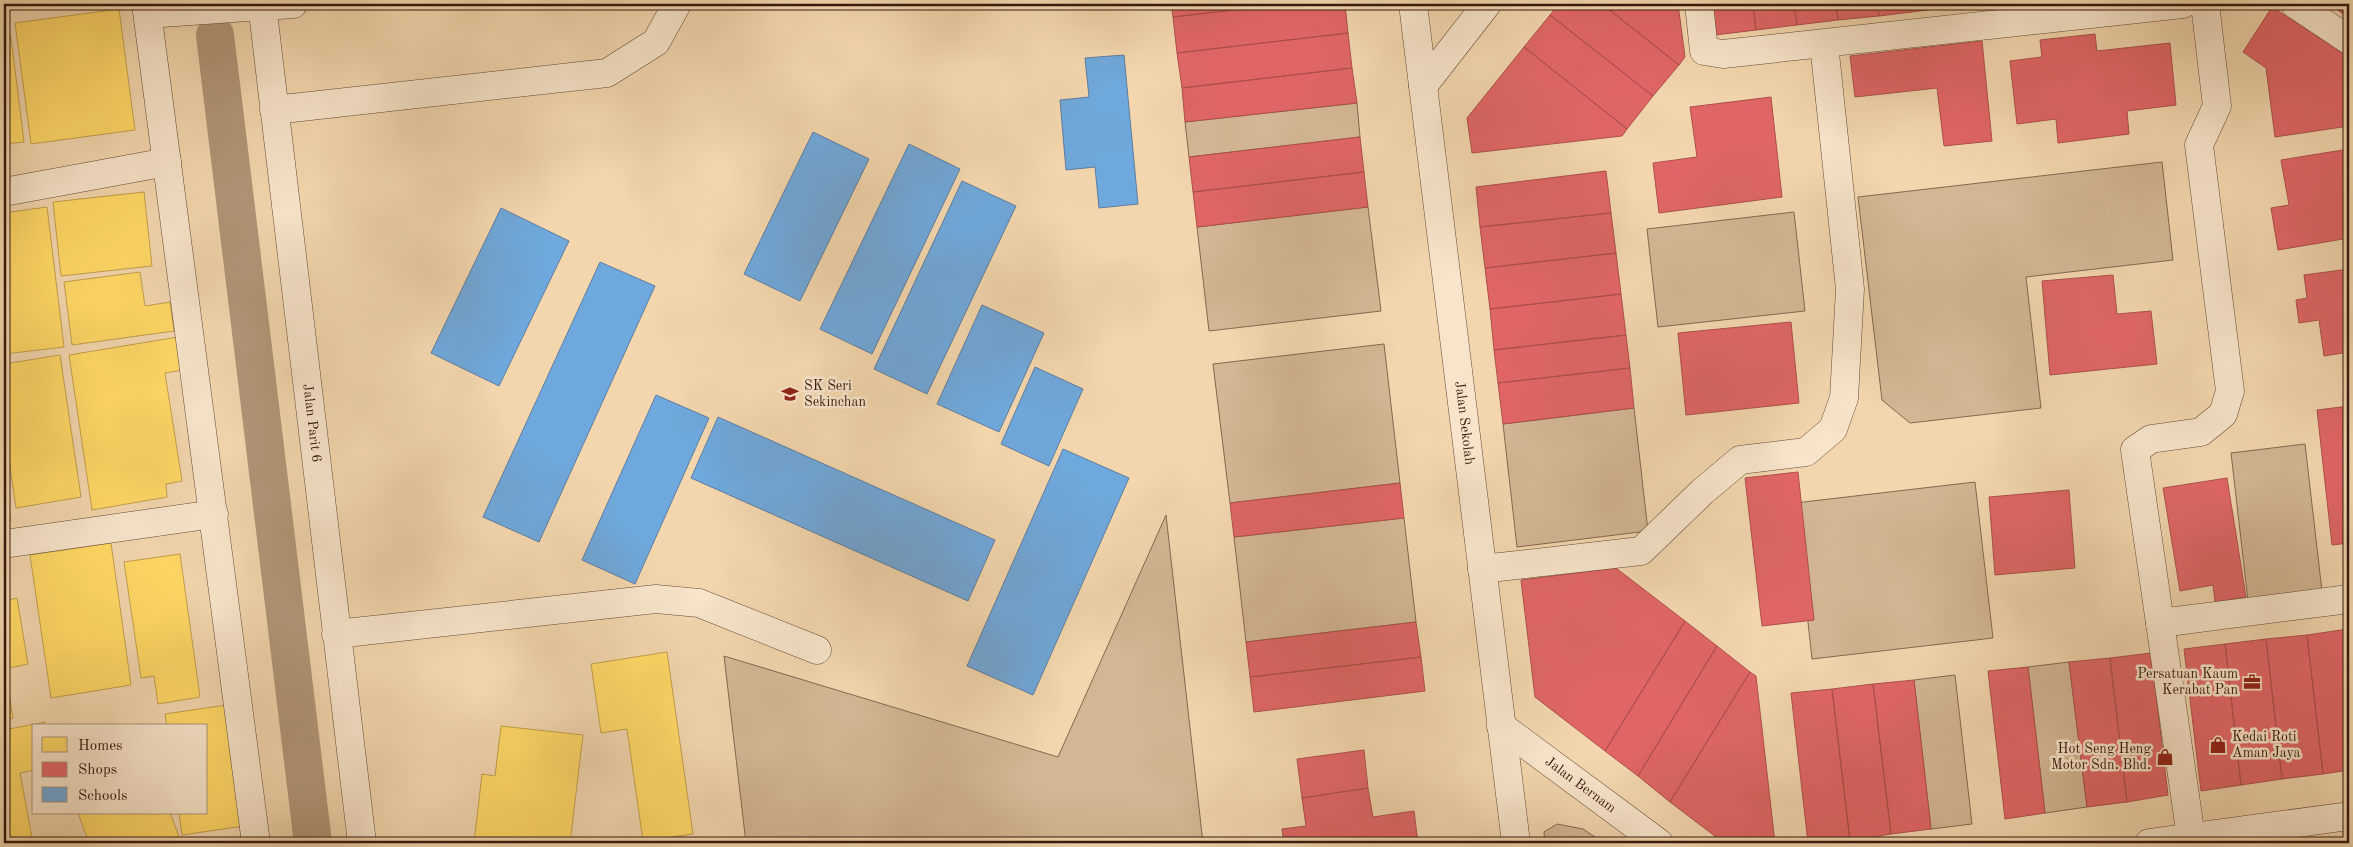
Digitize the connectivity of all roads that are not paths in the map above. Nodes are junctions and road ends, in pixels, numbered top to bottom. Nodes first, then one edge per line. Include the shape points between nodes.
1 (293, 4) edge
2 (677, 4) edge
3 (1413, 4) edge
4 (1488, 4) edge
5 (1699, 4) edge
6 (2183, 4) edge
7 (2205, 4) edge
8 (2295, 4) edge
9 (263, 5) edge
10 (147, 9) edge
11 (2349, 40) edge
12 (1824, 44) junction
13 (1423, 86) junction
14 (274, 110) junction
15 (167, 162) junction
16 (4, 192) edge
17 (214, 514) junction
18 (4, 544) edge
19 (1482, 569) junction
20 (2349, 599) edge
21 (2160, 623) junction
22 (336, 634) junction
23 (817, 650) dead end
24 (1501, 726) junction
25 (2349, 816) edge
26 (2191, 838) junction
27 (2218, 839) edge
28 (256, 843) edge
29 (362, 843) edge
30 (1516, 843) edge
31 (1659, 843) edge
32 (2149, 843) edge

1 - 9 street
2 - 14 street via 656,42 607,73
3 - 13 street, Jalan Sekolah
4 - 13 street
5 - 12 street via 1704,51 1723,54
6 - 12 street
7 - 21 street via 2217,106 2199,146 2230,391 2223,414 2201,432 2151,439 2135,450
8 - 11 street
9 - 10 street
9 - 14 street, Jalan Parit 6
10 - 15 street
12 - 19 street via 1850,289 1844,398 1833,429 1806,452 1740,460 1641,551
13 - 19 street, Jalan Sekolah
14 - 22 street, Jalan Parit 6
15 - 16 street
15 - 17 street
17 - 18 street
17 - 28 street
19 - 24 street, Jalan Sekolah
20 - 21 street
21 - 26 street
22 - 23 street via 656,599 699,603
22 - 29 street, Jalan Parit 6
24 - 30 street, Jalan Sekolah
24 - 31 street, Jalan Bernam
25 - 27 street
26 - 27 street
26 - 32 street

